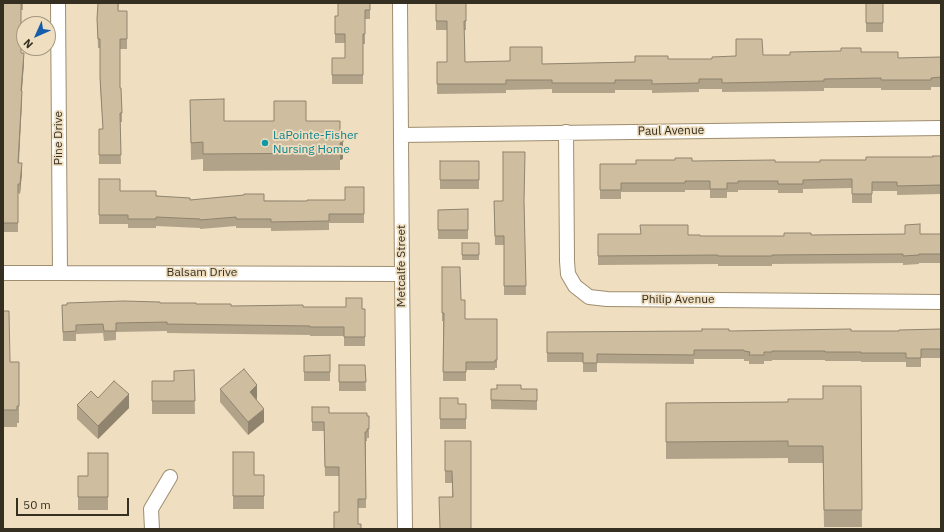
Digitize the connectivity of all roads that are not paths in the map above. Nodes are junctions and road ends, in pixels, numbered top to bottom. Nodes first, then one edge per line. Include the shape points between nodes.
1 (58, 3) edge
2 (400, 3) edge
3 (941, 128) edge
4 (566, 132) junction
5 (401, 135) junction
6 (60, 273) junction
7 (3, 274) edge
8 (402, 274) junction
9 (941, 302) edge
10 (170, 477) dead end
11 (152, 529) edge
12 (406, 529) edge

1 - 6 street, Pine Drive
2 - 5 street, Metcalfe Street
3 - 4 street, Paul Avenue
4 - 5 street, Paul Avenue
4 - 9 street, Philip Avenue via 566,261 568,274 575,286 589,297
5 - 8 street, Metcalfe Street
6 - 7 street, Balsam Drive
6 - 8 street, Balsam Drive
8 - 12 street, Metcalfe Street
10 - 11 street via 151,509

